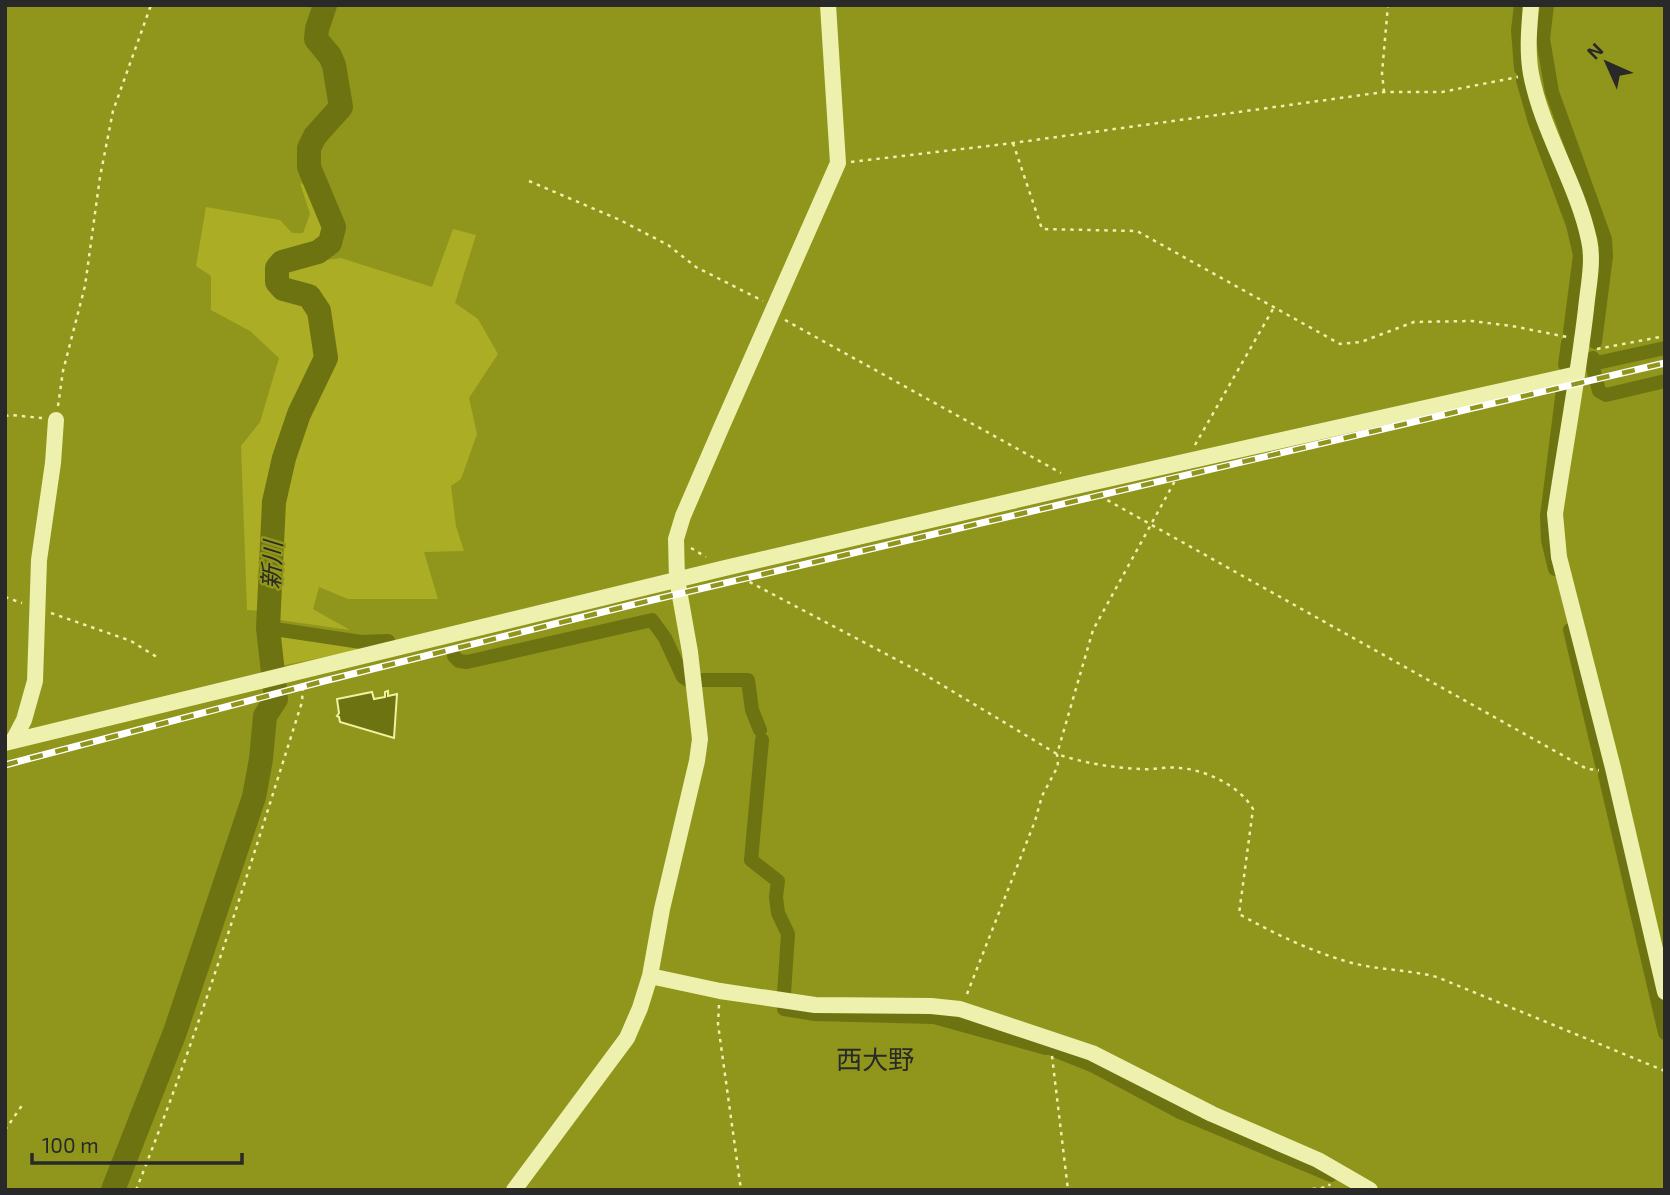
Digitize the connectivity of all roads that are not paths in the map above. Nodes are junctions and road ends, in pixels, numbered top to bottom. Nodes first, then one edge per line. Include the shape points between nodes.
1 (828, 5) edge
2 (1531, 5) edge
3 (1577, 373) junction
4 (55, 420) road end
5 (677, 579) junction
6 (9, 742) edge
7 (650, 976) junction
8 (1665, 992) edge
9 (514, 1190) edge
10 (1370, 1190) edge

1 - 5 street via 838,163 683,516 676,539
2 - 3 street via 1531,74 1590,243
3 - 5 street
3 - 8 street via 1555,514 1559,557
4 - 6 street via 39,560 35,681 24,719
5 - 6 street
5 - 7 street via 700,739
7 - 9 street via 627,1038
7 - 10 street via 815,1005 960,1009 1092,1053 1212,1114 1318,1160

